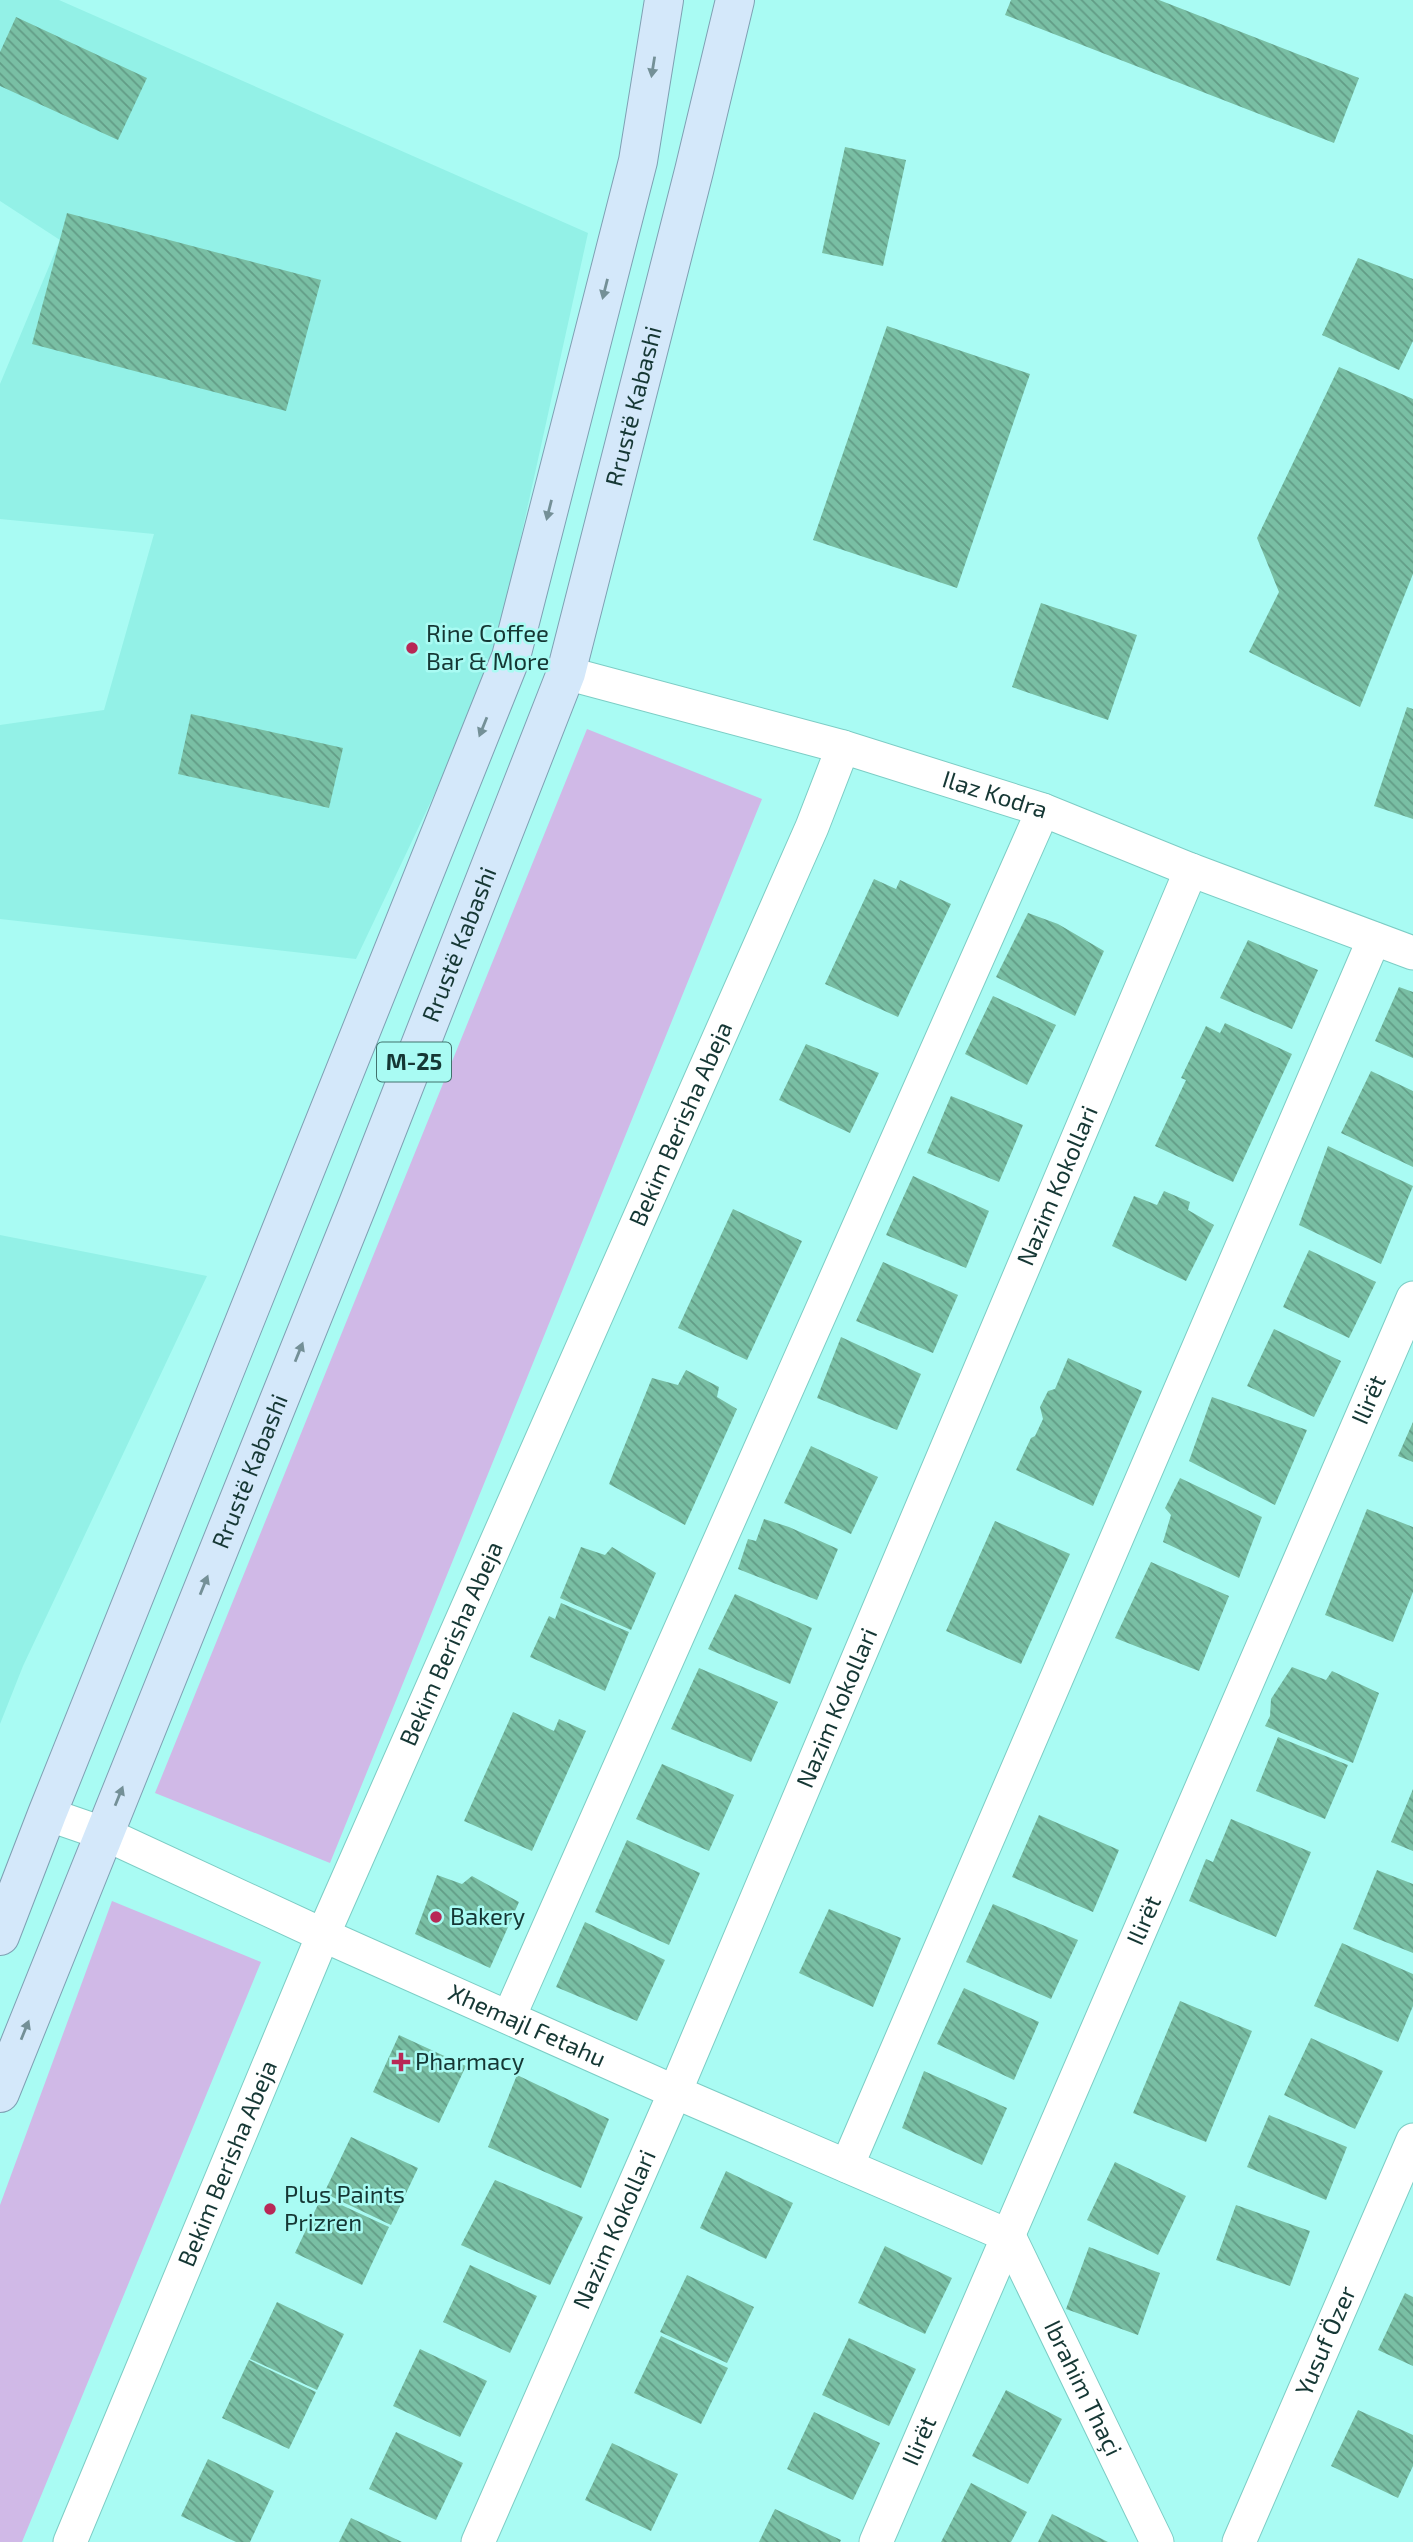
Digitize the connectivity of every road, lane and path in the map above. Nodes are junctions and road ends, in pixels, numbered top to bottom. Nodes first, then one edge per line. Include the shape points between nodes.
1 (664, 0) edge
2 (734, 0) edge
3 (566, 673) junction
4 (843, 747) junction
5 (1043, 810) junction
6 (1191, 870) junction
7 (1374, 939) junction
8 (1413, 953) edge
9 (1413, 1298) edge
10 (47, 1814) junction
11 (104, 1834) junction
12 (323, 1935) junction
13 (0, 1936) edge
14 (509, 2017) junction
15 (676, 2092) junction
16 (0, 2094) edge
17 (1413, 2140) edge
18 (847, 2166) junction
19 (1009, 2236) junction
20 (70, 2542) edge
21 (478, 2542) edge
22 (876, 2542) edge
23 (1157, 2542) edge
24 (1239, 2542) edge

1 -> 10 main road, M-25 via 638,161 511,657
2 - 3 main road, Rrustë Kabashi / M-25
3 - 4 street, Ilaz Kodra
11 -> 3 main road, Rrustë Kabashi / M-25
4 - 5 street, Ilaz Kodra
4 - 12 street, Bekim Berisha Abeja via 812,827
5 - 6 street, Ilaz Kodra
5 - 14 street
6 - 7 street, Ilaz Kodra
6 - 15 street, Nazim Kokollari
7 - 8 street, Ilaz Kodra
7 - 18 street
9 - 19 street, Ilirët
10 - 11 street, Xhemajl Fetahu
10 - 13 main road, M-25
11 - 12 street, Xhemajl Fetahu
16 -> 11 main road, Rrustë Kabashi / M-25
12 - 14 street, Xhemajl Fetahu
12 - 20 street, Bekim Berisha Abeja
14 - 15 street, Xhemajl Fetahu
15 - 18 street, Xhemajl Fetahu
15 - 21 street, Nazim Kokollari
17 - 24 street, Yusuf Özer
18 - 19 street, Xhemajl Fetahu
19 - 22 street, Ilirët
19 - 23 street, Ibrahim Thaçi

